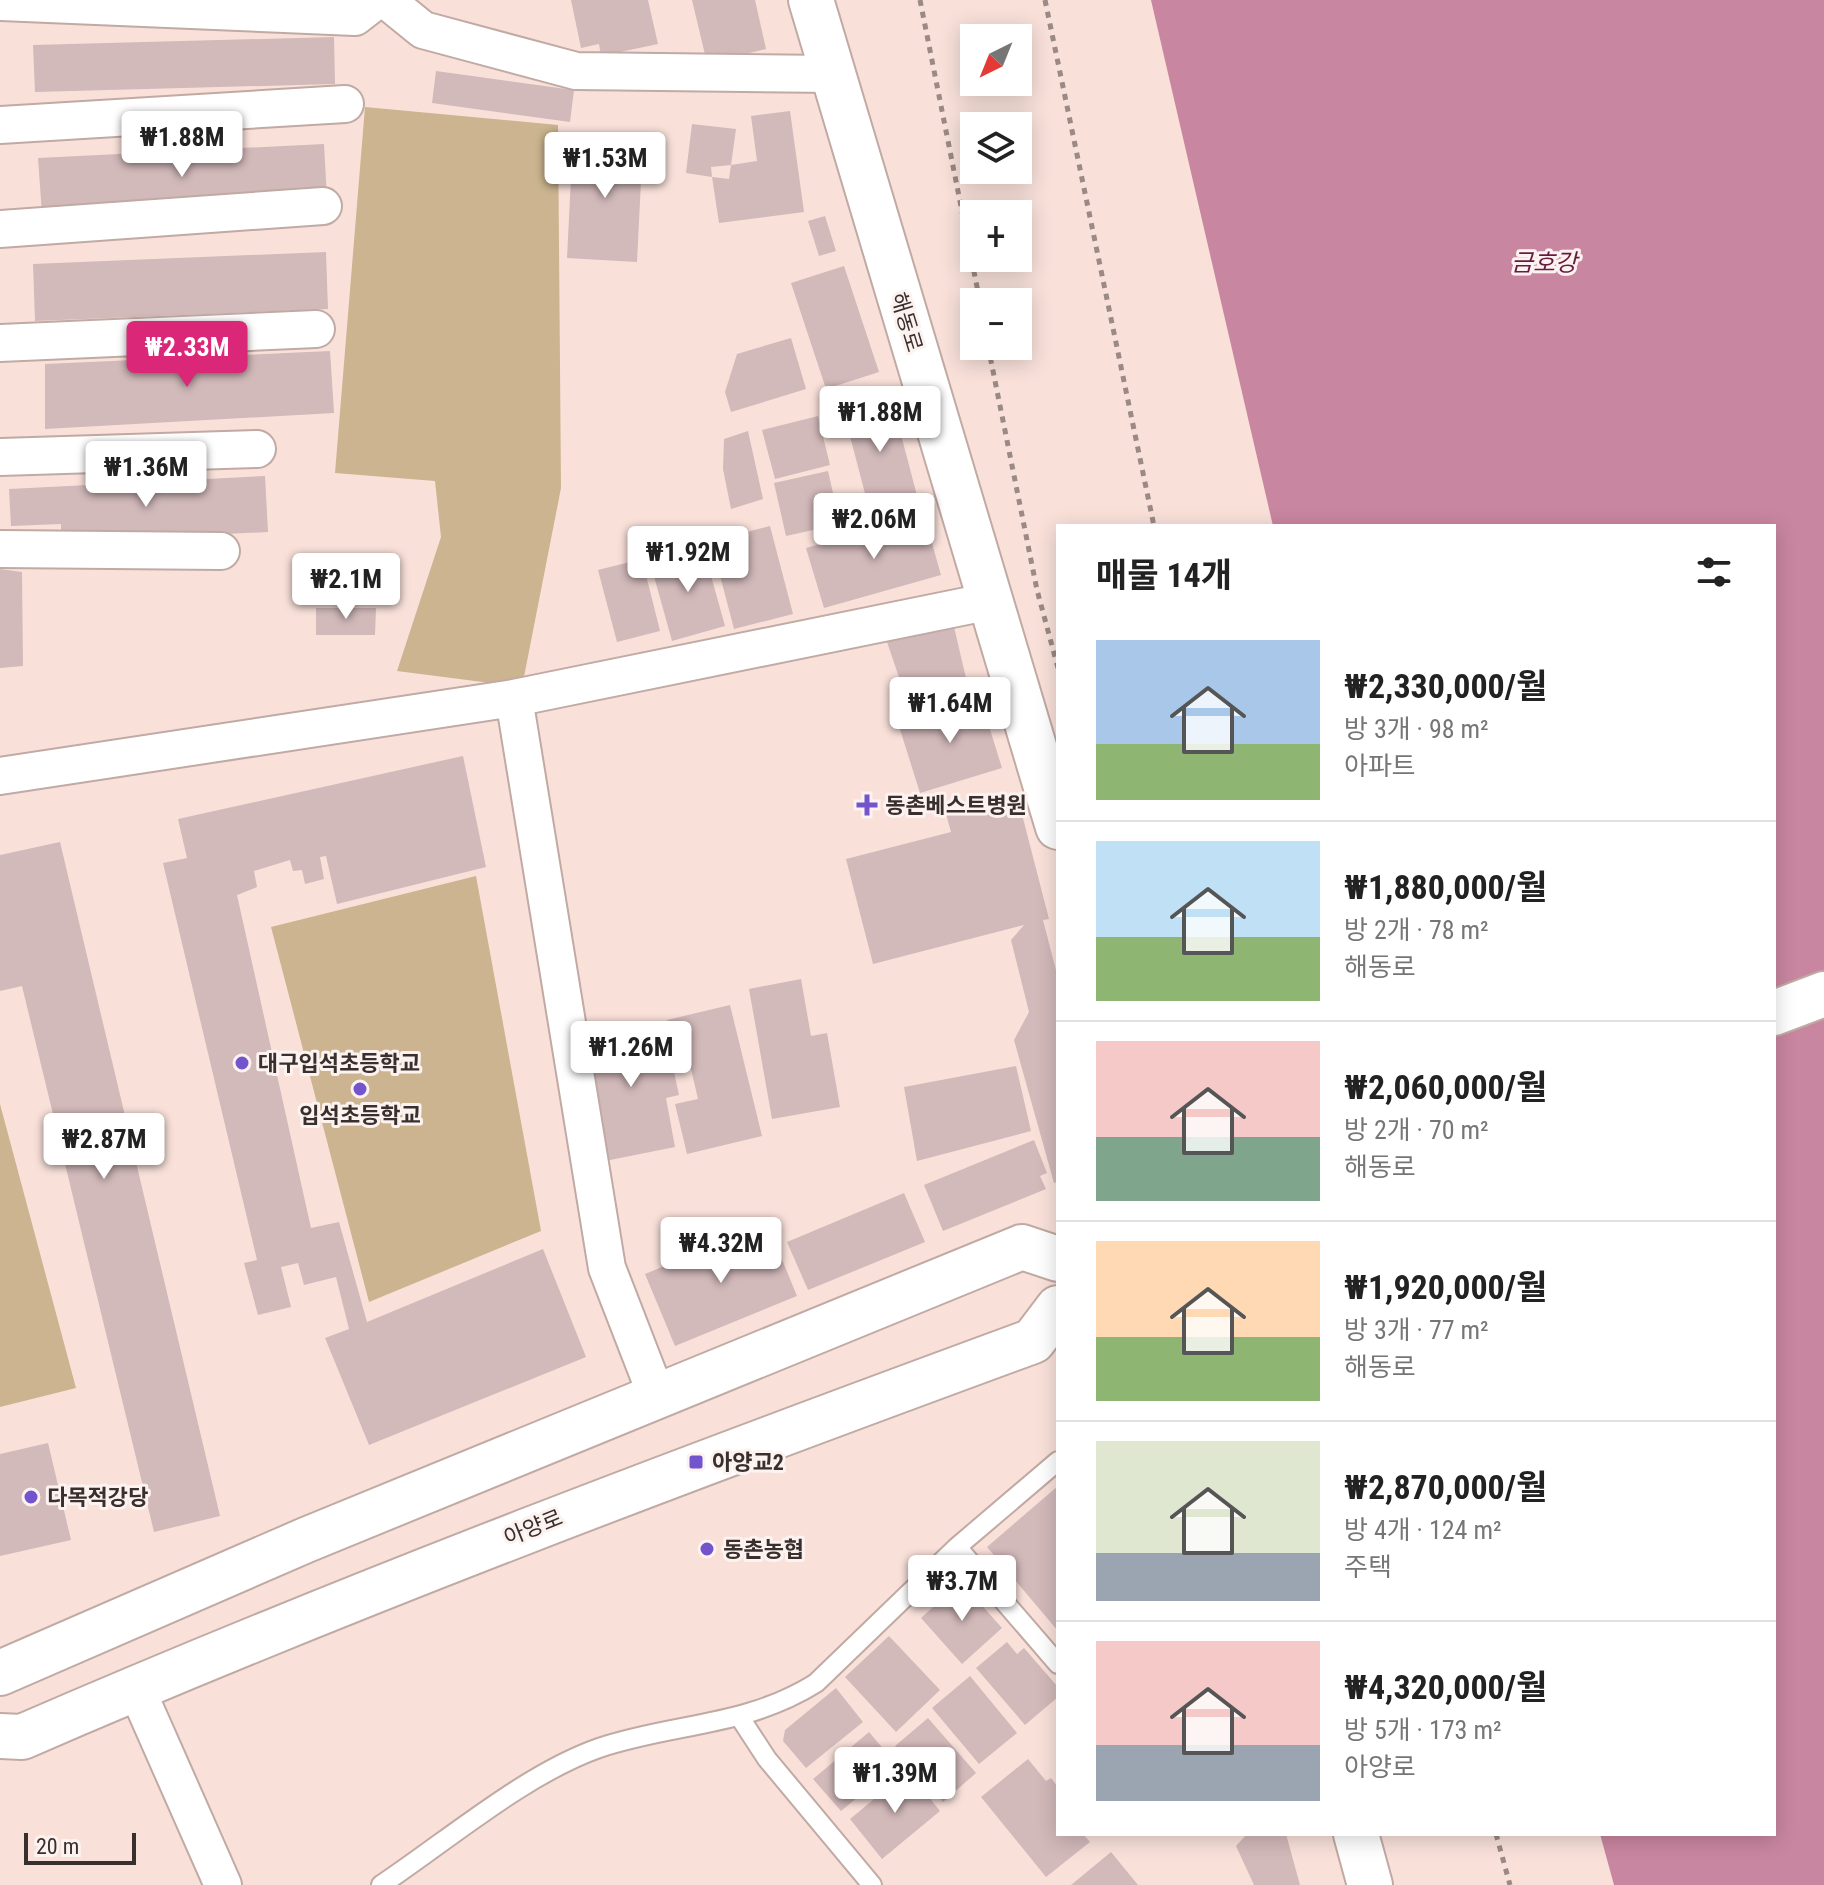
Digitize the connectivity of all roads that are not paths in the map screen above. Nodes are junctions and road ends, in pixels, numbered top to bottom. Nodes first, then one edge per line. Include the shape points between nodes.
1 (377, 0) edge
2 (386, 0) edge
3 (811, 0) edge
4 (0, 2) edge
5 (833, 74) junction
6 (345, 104) dead end
7 (0, 125) edge
8 (323, 206) dead end
9 (0, 229) edge
10 (316, 329) dead end
11 (0, 343) edge
12 (257, 449) dead end
13 (0, 457) edge
14 (0, 549) edge
15 (221, 551) dead end
16 (991, 601) junction
17 (514, 698) junction
18 (0, 776) edge
19 (1056, 820) edge
20 (1824, 994) edge
21 (1776, 1012) edge
22 (1056, 1258) edge
23 (1056, 1311) edge
24 (657, 1397) junction
25 (1056, 1463) edge
26 (957, 1547) junction
27 (1056, 1662) edge
28 (0, 1673) edge
29 (136, 1688) junction
30 (739, 1716) junction
31 (0, 1736) edge
32 (1357, 1836) edge
33 (223, 1885) edge
34 (381, 1885) edge
35 (872, 1885) edge
36 (1370, 1885) edge

1 - 4 street via 355,17
2 - 5 street via 423,30 576,71
3 - 5 main road, 해동로
5 - 16 main road, 해동로
6 - 7 street
8 - 9 street
10 - 11 street
12 - 13 street
14 - 15 street
16 - 17 street
16 - 19 main road, 해동로
17 - 18 street
17 - 24 street via 607,1268
20 - 21 main road
22 - 24 main road via 1022,1247
23 - 29 main road, 아양로 via 1033,1341 597,1501
24 - 28 main road via 306,1540
25 - 26 lane
26 - 27 lane
26 - 30 lane via 816,1683 788,1700
29 - 31 main road, 아양로 via 22,1737
29 - 33 street
30 - 34 lane via 599,1749 553,1771
30 - 35 lane via 767,1759
32 - 36 main road

